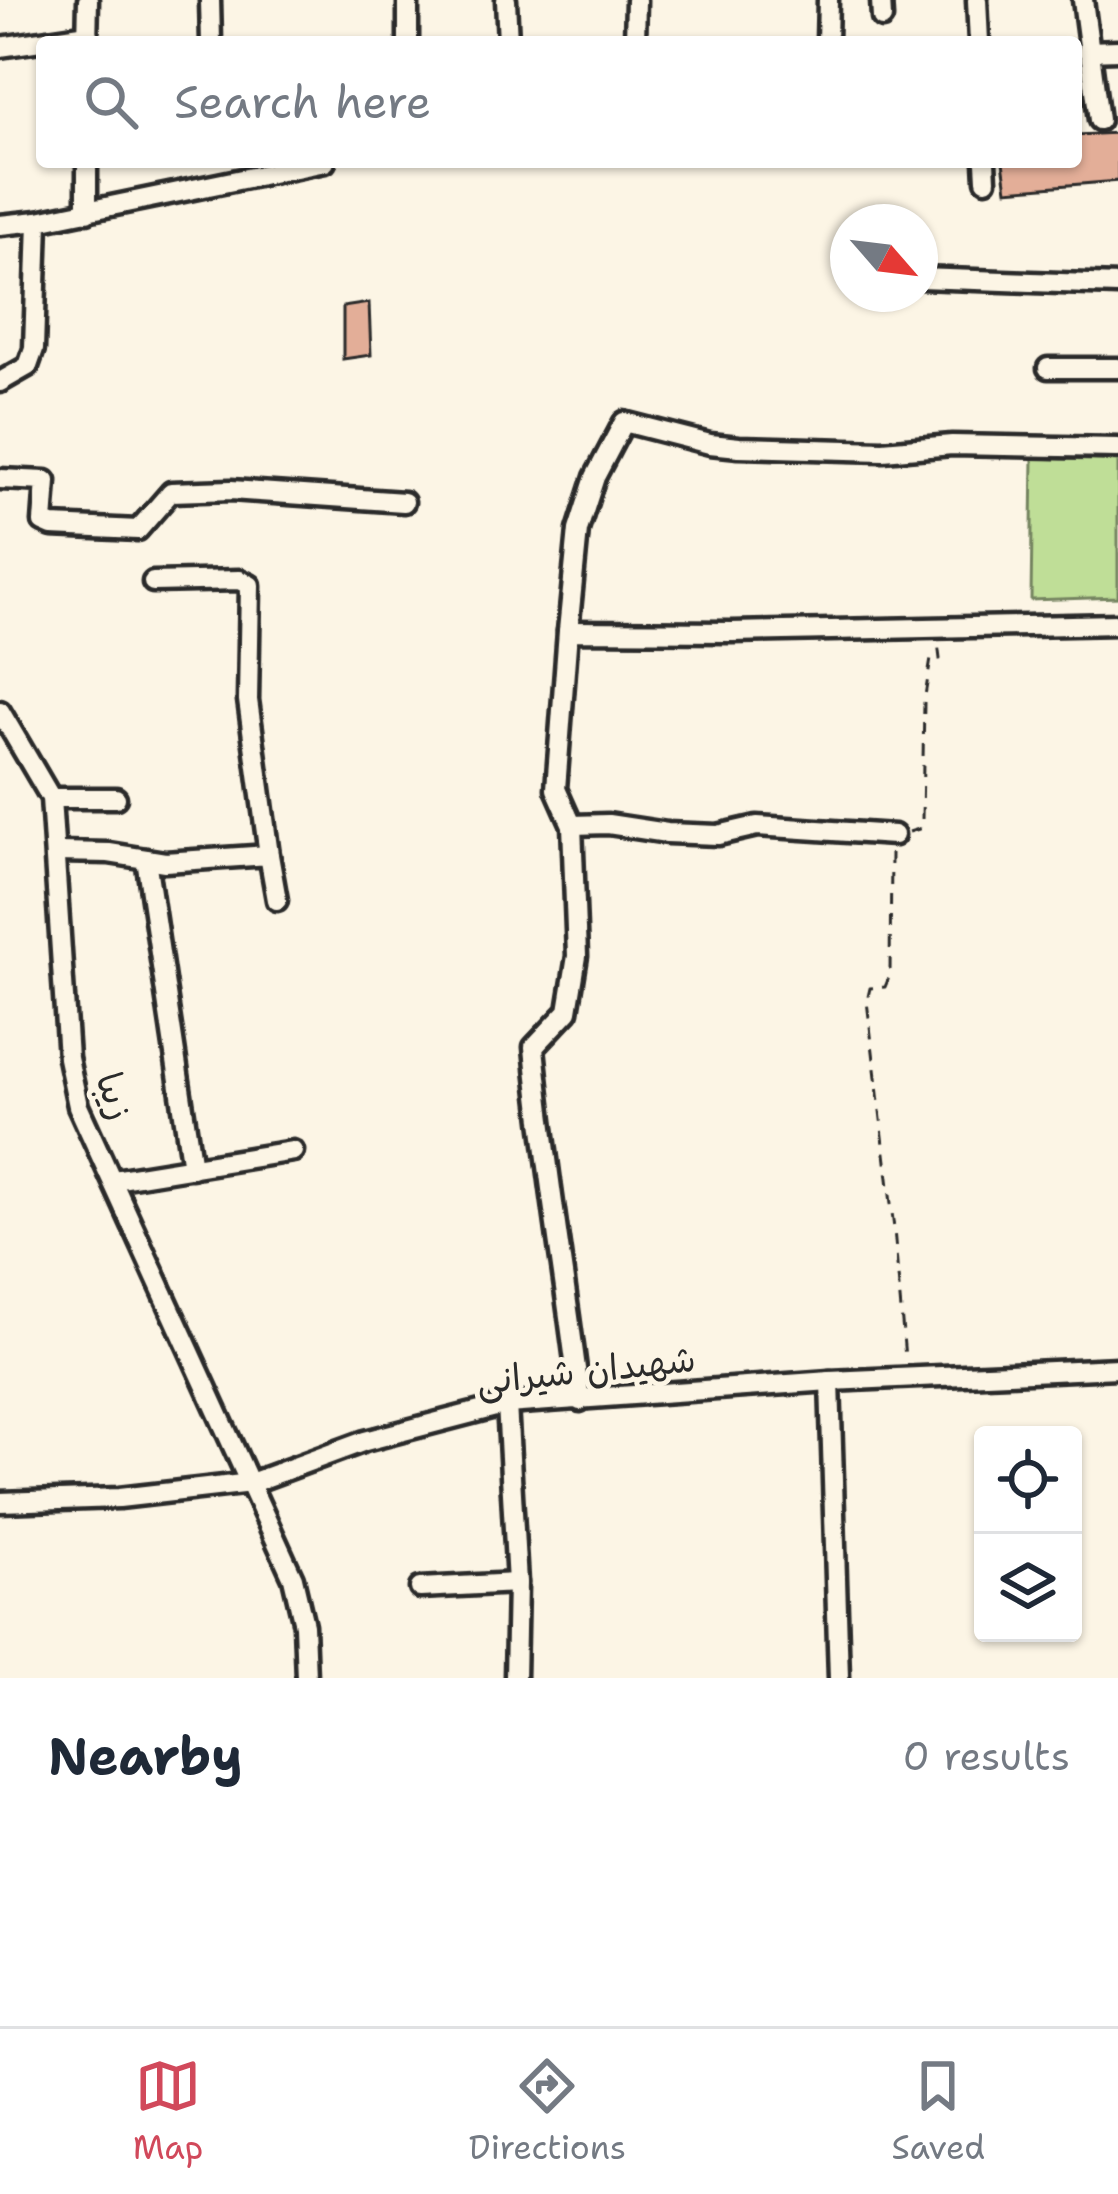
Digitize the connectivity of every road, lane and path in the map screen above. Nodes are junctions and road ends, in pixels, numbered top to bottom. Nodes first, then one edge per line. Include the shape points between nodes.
1 (88, 0) edge
2 (210, 0) edge
3 (408, 0) edge
4 (506, 0) edge
5 (636, 0) edge
6 (828, 0) edge
7 (977, 0) edge
8 (1083, 0) edge
9 (88, 36) edge
10 (211, 36) edge
11 (409, 36) edge
12 (508, 36) edge
13 (635, 36) edge
14 (827, 36) edge
15 (979, 36) edge
16 (36, 43) edge
17 (0, 47) edge
18 (1118, 50) edge
19 (1088, 51) junction
20 (1099, 119) dead end
21 (87, 168) edge
22 (213, 168) edge
23 (297, 168) edge
24 (213, 186) junction
25 (87, 212) junction
26 (38, 221) junction
27 (0, 225) edge
28 (938, 279) edge
29 (1118, 285) edge
30 (1048, 368) dead end
31 (1118, 368) edge
32 (0, 382) edge
33 (1118, 448) edge
34 (0, 479) edge
35 (404, 502) dead end
36 (152, 582) dead end
37 (1118, 623) edge
38 (937, 628) junction
39 (568, 631) junction
40 (0, 711) edge
41 (116, 797) dead end
42 (51, 798) junction
43 (572, 824) junction
44 (894, 835) junction
45 (56, 852) junction
46 (269, 855) junction
47 (146, 859) junction
48 (277, 900) dead end
49 (293, 1150) dead end
50 (192, 1168) junction
51 (114, 1180) junction
52 (1118, 1368) edge
53 (905, 1378) junction
54 (830, 1381) junction
55 (580, 1401) junction
56 (507, 1404) junction
57 (251, 1483) junction
58 (0, 1502) edge
59 (518, 1583) junction
60 (420, 1588) dead end
61 (306, 1678) edge
62 (515, 1678) edge
63 (839, 1678) edge

1 - 9 street
2 - 10 street
3 - 11 street
4 - 12 street
5 - 13 street
6 - 14 street
7 - 15 street
8 - 19 street
16 - 17 street
18 - 19 street
19 - 20 street
21 - 25 street
22 - 24 street
23 - 24 street
24 - 25 street
25 - 26 street
26 - 27 street
26 - 32 street via 34,350 28,366
28 - 29 street
30 - 31 street
33 - 39 street via 739,447 624,422 578,530
34 - 35 street via 46,481 43,522 52,526 138,530 170,491
36 - 46 street via 250,585 248,700
37 - 38 street
38 - 39 street
38 - 44 path via 940,659 931,659 924,701 922,820 919,829
39 - 43 street via 556,789
40 - 42 street, زیبا
41 - 42 street
42 - 45 street, زیبا
43 - 44 street via 718,835 757,826
43 - 55 street via 577,956 568,1010 534,1047
44 - 53 path via 890,975 885,987 870,988 867,1001
45 - 47 street
45 - 51 street, زیبا via 68,1058 78,1106
46 - 47 street
46 - 48 street
47 - 50 street
49 - 50 street
50 - 51 street
51 - 57 street, زیبا
52 - 53 street, شهیدان شیرانی
53 - 54 street, شهیدان شیرانی
54 - 55 street, شهیدان شیرانی
54 - 63 street
55 - 56 street, شهیدان شیرانی
56 - 57 street, شهیدان شیرانی via 365,1441
56 - 59 street
57 - 58 street, شهیدان شیرانی
57 - 61 street, زیبا via 293,1578
59 - 60 street
59 - 62 street

